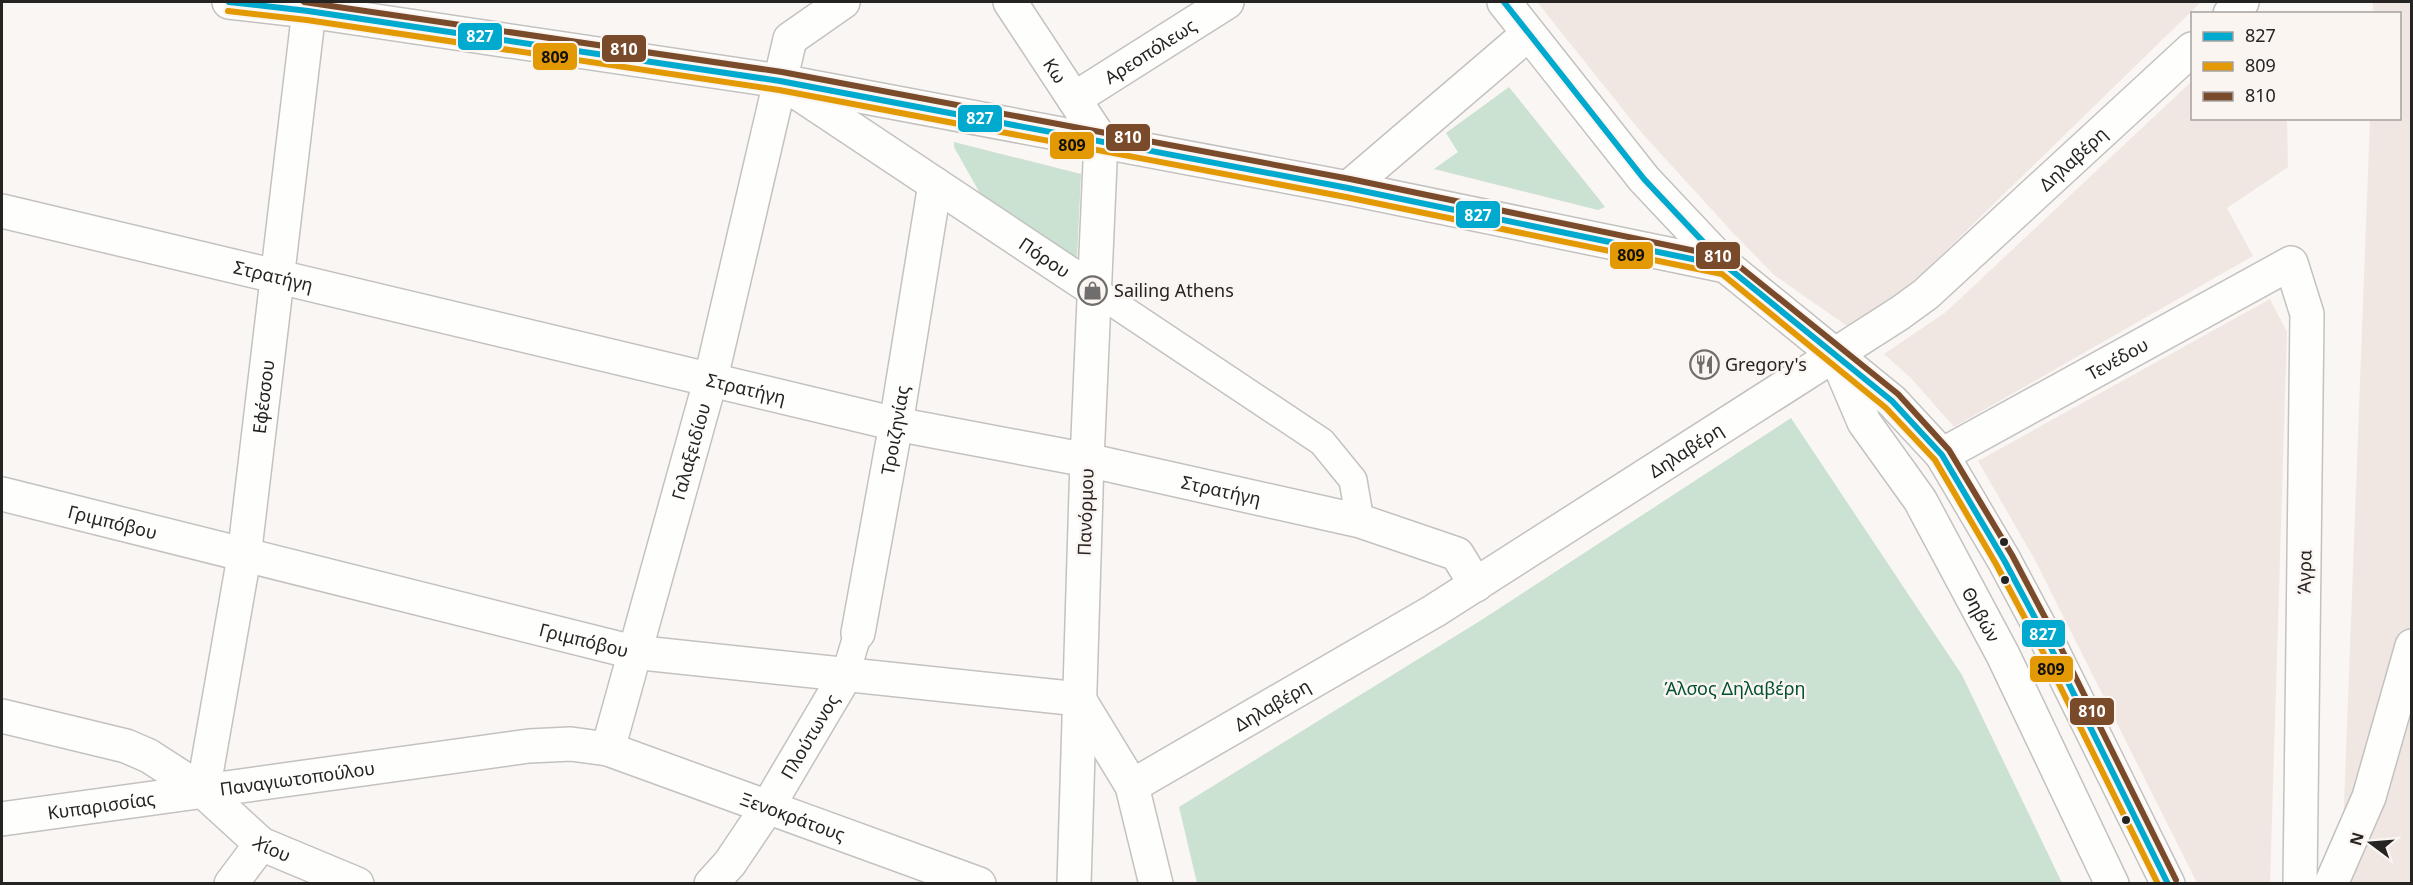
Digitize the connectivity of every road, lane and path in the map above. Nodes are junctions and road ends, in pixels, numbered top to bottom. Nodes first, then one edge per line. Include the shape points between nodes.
1 (229, 2) edge
2 (1010, 2) edge
3 (1227, 2) edge
4 (1504, 2) edge
5 (309, 6) edge
6 (826, 6) edge
7 (1528, 34) junction
8 (2191, 52) edge
9 (780, 81) junction
10 (1074, 99) junction
11 (1101, 140) junction
12 (935, 184) junction
13 (1348, 188) junction
14 (2, 211) edge
15 (2291, 263) joint
16 (1725, 266) junction
17 (278, 276) junction
18 (1094, 290) junction
19 (1836, 356) junction
20 (711, 378) junction
21 (896, 424) junction
22 (1942, 455) junction
23 (1087, 460) junction
24 (2, 494) edge
25 (1360, 521) junction
26 (244, 557) junction
27 (1476, 585) junction
28 (858, 633) joint
29 (2412, 646) edge
30 (633, 652) junction
31 (845, 676) junction
32 (1079, 699) junction
33 (2, 716) edge
34 (608, 749) junction
35 (1132, 786) junction
36 (203, 791) junction
37 (767, 808) junction
38 (2, 819) edge
39 (261, 844) junction
40 (231, 884) edge
41 (357, 884) edge
42 (711, 884) edge
43 (979, 884) edge
44 (1074, 884) edge
45 (1156, 884) edge
46 (2112, 884) edge
47 (2169, 884) edge
48 (2300, 884) edge
49 (2331, 884) edge

1 - 5 street
2 - 10 street, Κω
3 - 10 street, Αρεοπόλεως
4 - 7 street, Θηβών
5 - 9 street
5 - 17 street, Εφέσσου
6 - 9 street, Γαλαξειδίου via 790,39
7 - 13 street
7 - 16 street, Θηβών via 1644,179
8 - 19 street, Δηλαβέρη via 1926,294
9 - 11 street
9 - 12 street, Πόρου
9 - 20 street, Γαλαξειδίου
10 - 11 street, Κω
11 - 13 street
11 - 18 street, Πανόρμου
12 - 18 street, Πόρου
12 - 21 street, Τροιζηνίας
13 - 16 street
14 - 17 street, Στρατήγη
15 - 22 street, Τενέδου
15 - 48 street, Άγρα via 2307,314
16 - 19 street, Θηβών
17 - 20 street, Στρατήγη
17 - 26 street, Εφέσσου
18 - 23 street, Πανόρμου
18 - 25 street, Πόρου via 1322,442 1353,480
19 - 22 street, Θηβών via 1892,401
19 - 27 street, Δηλαβέρη
19 - 46 street, Θηβών via 1864,422 1920,500 2003,655
20 - 21 street, Στρατήγη
20 - 30 street, Γαλαξειδίου
21 - 23 street, Στρατήγη
21 - 28 street, Τροιζηνίας
22 - 47 street, Θηβών via 2051,648
23 - 25 street, Στρατήγη
23 - 32 street, Πανόρμου
24 - 26 street, Γριμπόβου
25 - 27 street, Στρατήγη via 1457,554
26 - 30 street, Γριμπόβου
26 - 36 street, Εφέσσου
27 - 35 street, Δηλαβέρη
28 - 31 street, Τροιζηνίας
29 - 49 street via 2369,797
30 - 31 street, Γριμπόβου
30 - 34 street, Γαλαξειδίου
31 - 32 street, Γριμπόβου
31 - 37 street, Πλούτωνος
32 - 35 street
32 - 44 street, Πανόρμου
33 - 36 street, Παναγιωτοπούλου via 126,746
34 - 36 street, Παναγιωτοπούλου via 571,744 529,746
34 - 37 street, Ξενοκράτους
35 - 45 street
36 - 38 street, Κυπαρισσίας
36 - 39 street, Χίου
37 - 42 street, Πλούτωνος
37 - 43 street, Ξενοκράτους
39 - 40 street
39 - 41 street, Χίου

